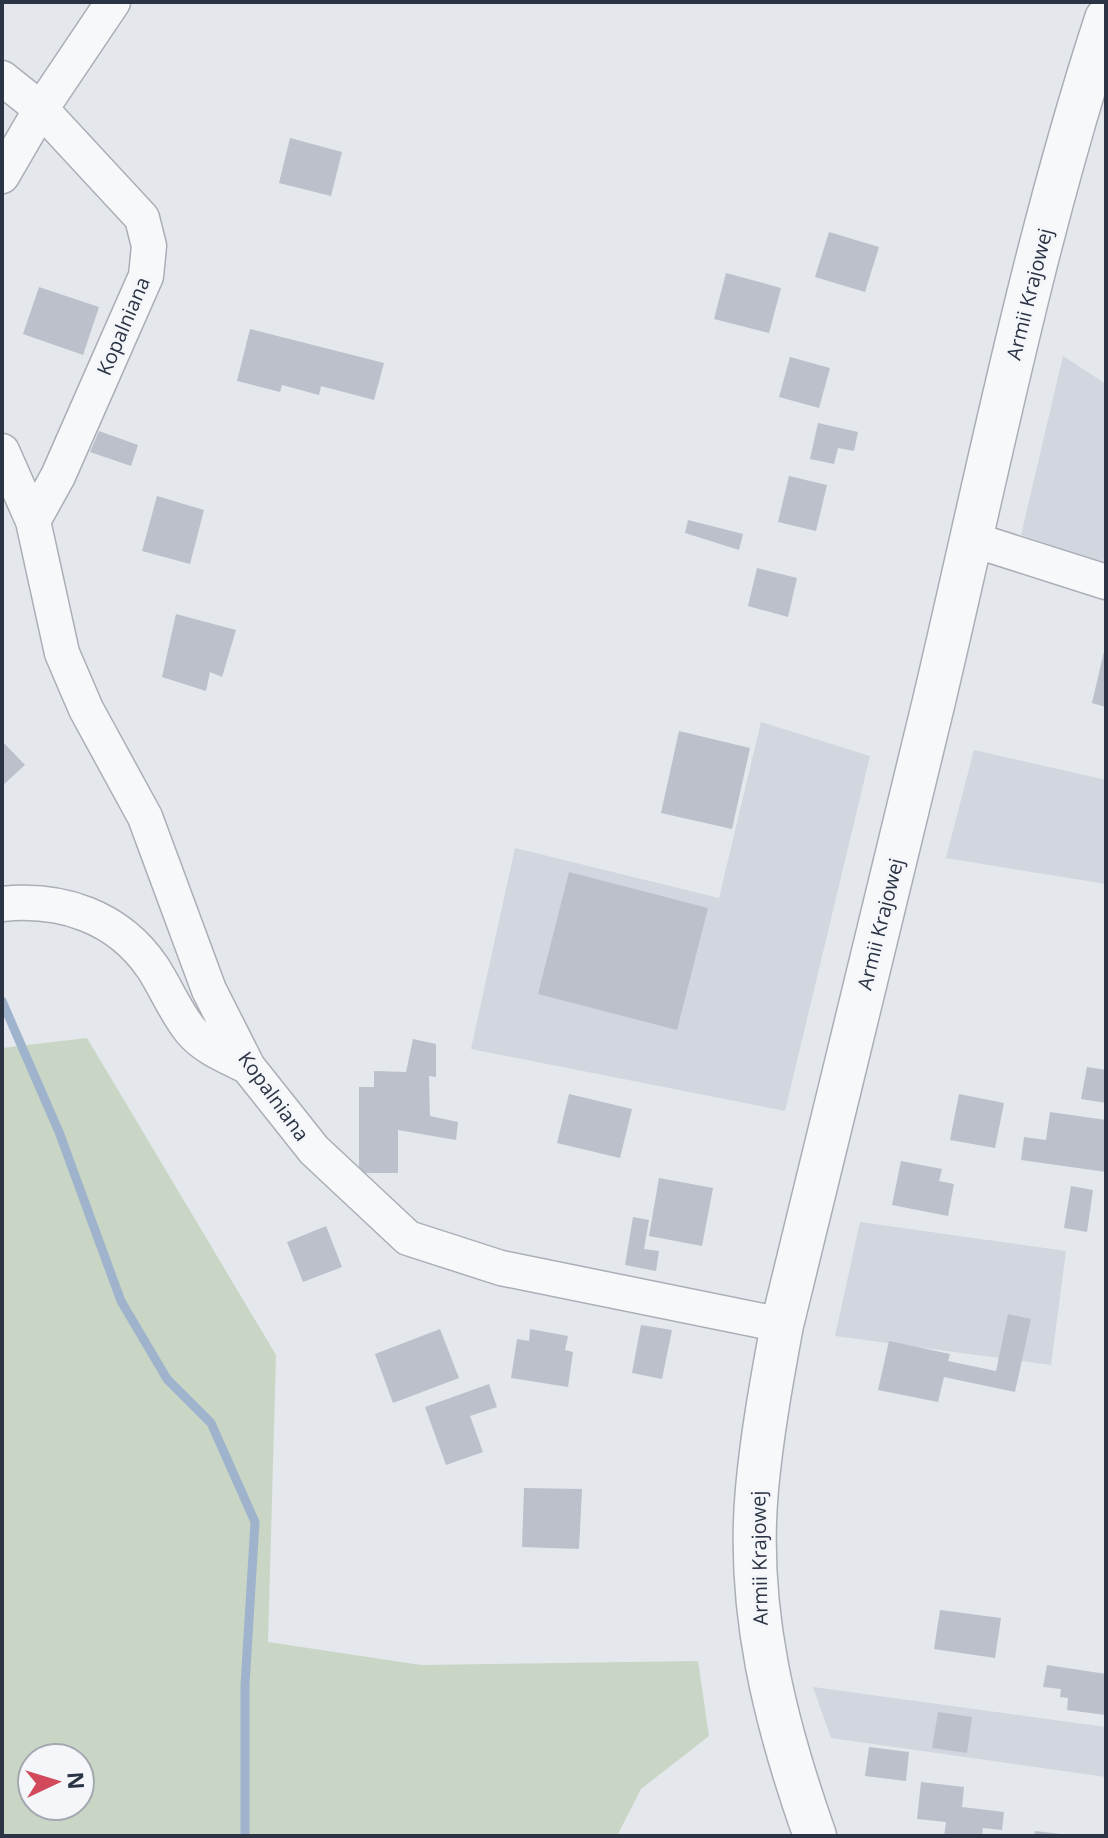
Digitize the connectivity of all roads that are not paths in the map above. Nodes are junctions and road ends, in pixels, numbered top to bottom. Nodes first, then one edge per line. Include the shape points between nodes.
1 (113, 2) edge
2 (1106, 19) edge
3 (2, 78) edge
4 (41, 109) junction
5 (2, 176) edge
6 (2, 451) edge
7 (33, 521) junction
8 (971, 539) junction
9 (1106, 582) edge
10 (2, 904) edge
11 (248, 1067) junction
12 (782, 1325) junction
13 (815, 1836) edge

1 - 4 street
2 - 8 street, Armii Krajowej via 1021,323
3 - 4 street, Kopalniana
4 - 5 street
4 - 7 street, Kopalniana via 142,218 149,246 146,276
6 - 7 street, Kopalniana
7 - 11 street, Kopalniana via 62,653 145,817 209,990
8 - 9 street
8 - 12 street, Armii Krajowej
10 - 11 street via 35,901 99,918 150,964 203,1043
11 - 12 street, Kopalniana via 314,1150 408,1238 501,1268
12 - 13 street, Armii Krajowej via 757,1491 757,1607 780,1732

